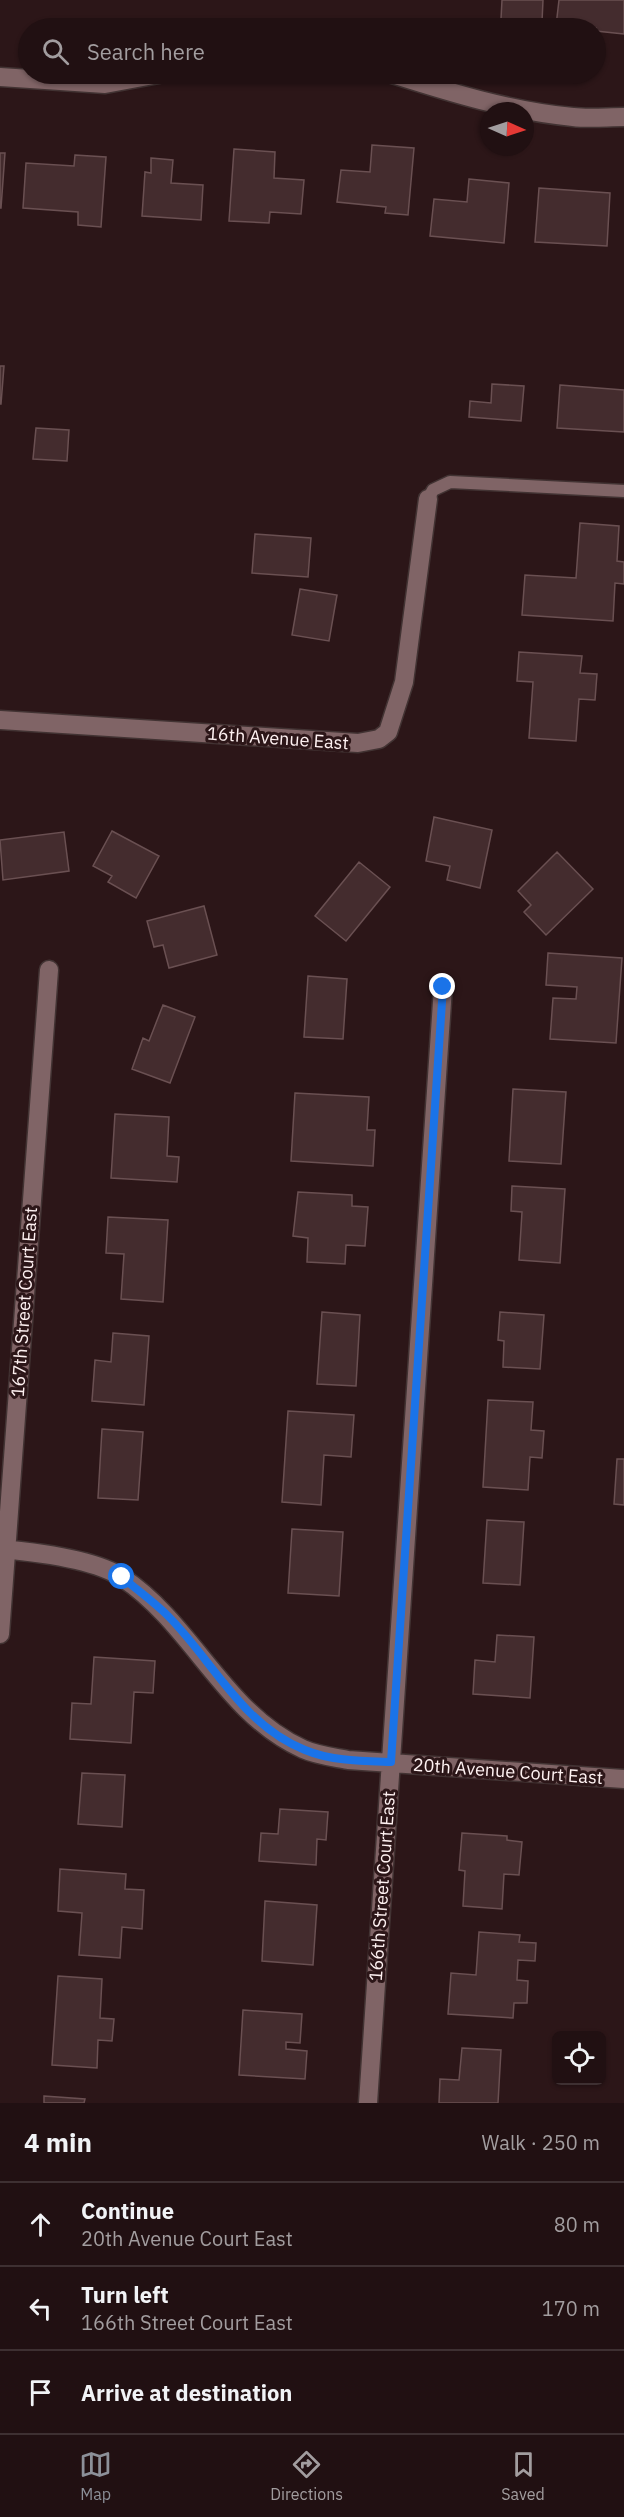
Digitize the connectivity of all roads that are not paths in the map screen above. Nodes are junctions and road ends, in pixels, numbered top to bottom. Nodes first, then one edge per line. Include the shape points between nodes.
1 (0, 77) edge
2 (18, 78) edge
3 (424, 84) edge
4 (624, 117) edge
5 (624, 491) edge
6 (428, 499) joint
7 (0, 720) edge
8 (49, 970) dead end
9 (443, 987) dead end
10 (3, 1550) edge
11 (0, 1634) edge
12 (391, 1762) junction
13 (624, 1779) edge
14 (368, 2103) edge

1 - 2 street
3 - 4 street via 534,112
5 - 6 lane via 450,482 433,490
6 - 7 street, 16th Avenue East via 405,682 388,732 379,739 358,743
8 - 10 street, 167th Street Court East
9 - 12 street, 166th Street Court East
10 - 11 street, 167th Street Court East
10 - 12 street, 20th Avenue Court East via 41,1553 97,1566 122,1577 168,1616 246,1710 276,1734 305,1750 348,1760
12 - 13 street, 20th Avenue Court East
12 - 14 street, 166th Street Court East

